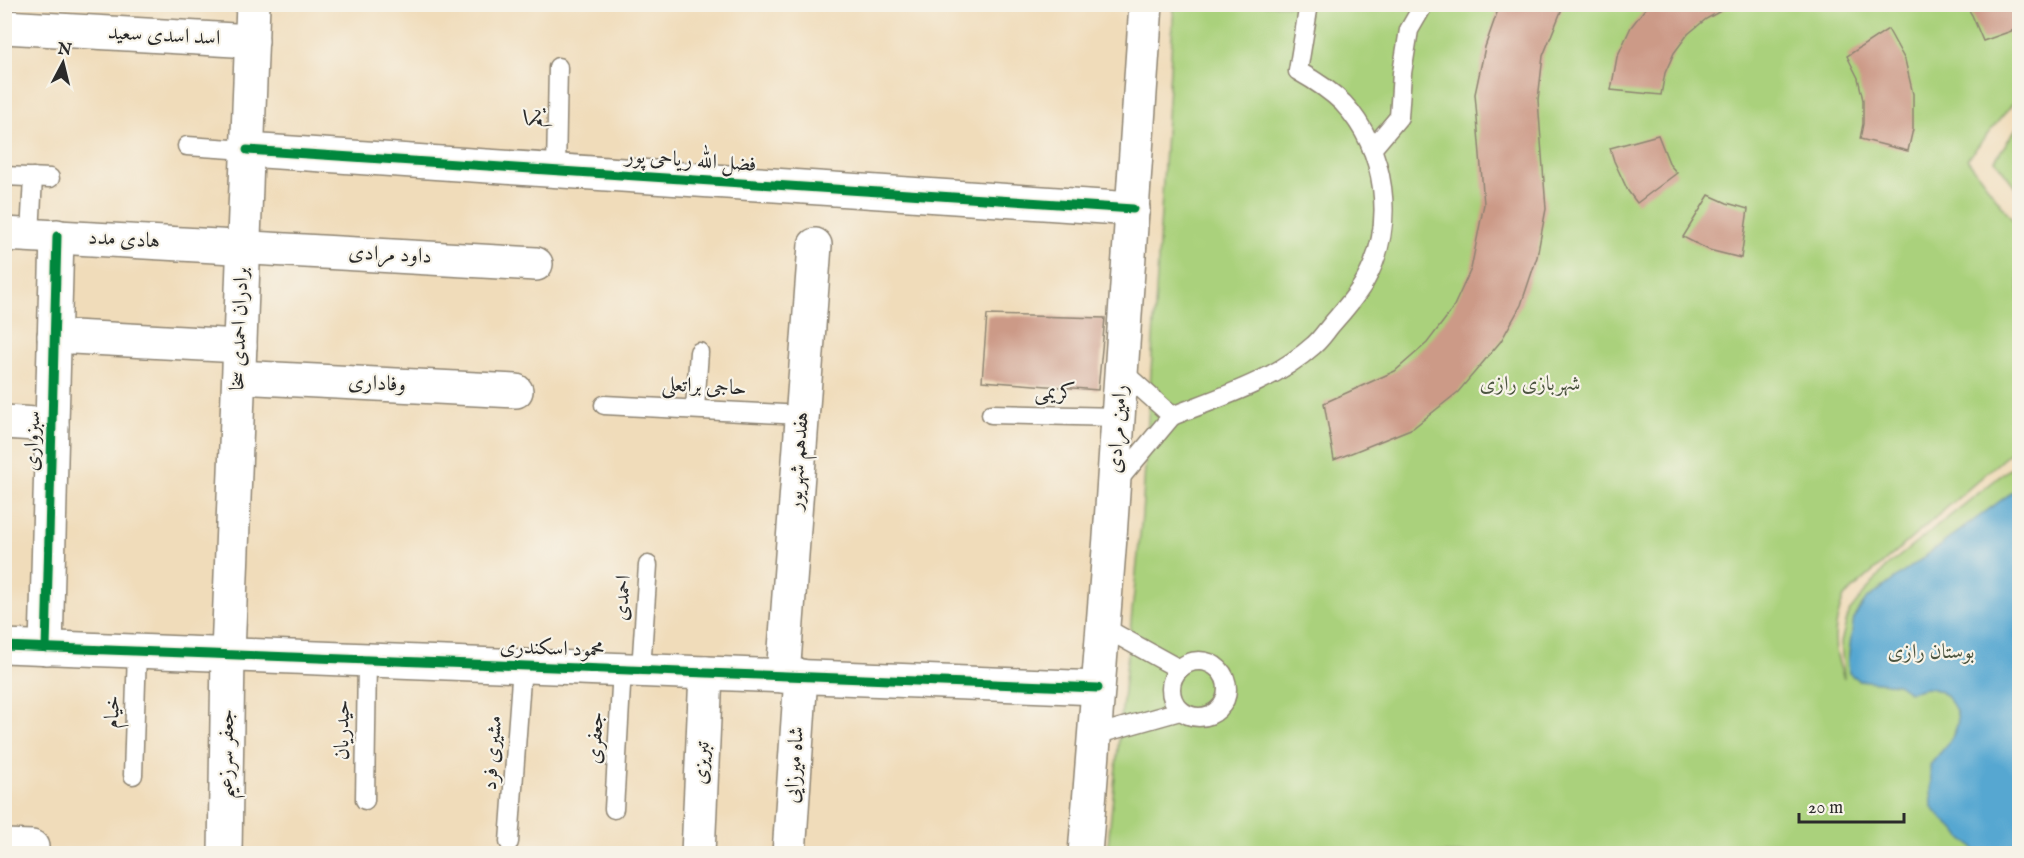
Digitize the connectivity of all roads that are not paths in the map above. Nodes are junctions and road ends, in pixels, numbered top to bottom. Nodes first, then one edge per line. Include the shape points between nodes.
1 (253, 4) edge
2 (1146, 4) edge
3 (1309, 4) edge
4 (1424, 4) edge
5 (4, 27) edge
6 (252, 41) junction
7 (558, 67) dead end
8 (187, 146) dead end
9 (1372, 149) junction
10 (248, 150) junction
11 (556, 170) junction
12 (4, 176) edge
13 (1132, 209) junction
14 (30, 235) edge
15 (815, 245) dead end
16 (244, 247) junction
17 (536, 264) dead end
18 (54, 336) junction
19 (699, 352) dead end
20 (239, 361) junction
21 (1122, 371) junction
22 (516, 390) dead end
23 (604, 405) dead end
24 (695, 408) junction
25 (991, 414) dead end
26 (802, 415) junction
27 (1172, 416) junction
28 (1118, 417) junction
29 (4, 422) edge
30 (52, 425) junction
31 (1114, 486) junction
32 (648, 565) dead end
33 (1103, 627) junction
34 (4, 646) edge
35 (46, 648) junction
36 (137, 651) junction
37 (228, 654) junction
38 (367, 660) junction
39 (522, 666) junction
40 (1179, 669) junction
41 (632, 670) junction
42 (706, 673) junction
43 (792, 676) junction
44 (1098, 688) junction
45 (1180, 711) junction
46 (1095, 735) junction
47 (133, 775) dead end
48 (365, 800) dead end
49 (614, 809) dead end
50 (509, 842) dead end
51 (225, 854) edge
52 (698, 854) edge
53 (789, 854) edge
54 (1085, 854) edge

1 - 6 street, برادران احمدی سخا
2 - 13 street, رامین مرادی
3 - 9 lane via 1298,71 1342,103
4 - 9 lane via 1409,30 1399,117
5 - 6 street, اسد اسدی سعید
6 - 10 street, برادران احمدی سخا
7 - 11 lane, یکم
8 - 10 lane
9 - 27 lane via 1384,202 1383,229 1367,279 1352,302 1315,344 1293,361 1247,387
10 - 11 street, فضل الله ریاحی پور
10 - 16 street, برادران احمدی سخا
11 - 13 street, فضل الله ریاحی پور
12 - 14 lane via 42,177
13 - 21 street, رامین مرادی
14 - 16 street, هادی مدد
14 - 18 street, سبزواری
15 - 26 street, هفدهم شهریور
16 - 17 street, داود مرادی
16 - 20 street, برادران احمدی سخا
18 - 20 street
18 - 30 street, سبزواری
19 - 24 lane
20 - 22 street, وفاداری
20 - 37 street, برادران احمدی سخا
21 - 27 lane
21 - 28 street, رامین مرادی
23 - 24 lane, حاجی براتعلی
24 - 26 lane, حاجی براتعلی
25 - 28 lane, کریمی
26 - 43 street, هفدهم شهریور
27 - 31 lane
28 - 31 street, رامین مرادی
29 - 30 street
30 - 35 street, سبزواری
31 - 33 street, رامین مرادی
32 - 41 lane, احمدی
33 - 40 lane
33 - 44 street, رامین مرادی
34 - 35 street, محمود اسکندری
35 - 36 street, محمود اسکندری
36 - 37 street, محمود اسکندری
36 - 47 lane, خیام
37 - 38 street, محمود اسکندری
37 - 51 street, جعفر سرزعیم
38 - 39 street, محمود اسکندری
38 - 48 lane, حیدریان
39 - 41 street, محمود اسکندری
39 - 50 lane, مشیری فرد
40 - 45 lane via 1170,690
40 - 45 lane via 1190,662 1211,664 1226,680 1227,691 1219,709 1211,715 1191,717
41 - 42 street, محمود اسکندری
41 - 49 lane, جعفری
42 - 43 street, محمود اسکندری
42 - 52 street, تبریزی
43 - 44 street, محمود اسکندری
43 - 53 street, شاه میرزایی
44 - 46 street, رامین مرادی
45 - 46 lane
46 - 54 street, رامین مرادی

